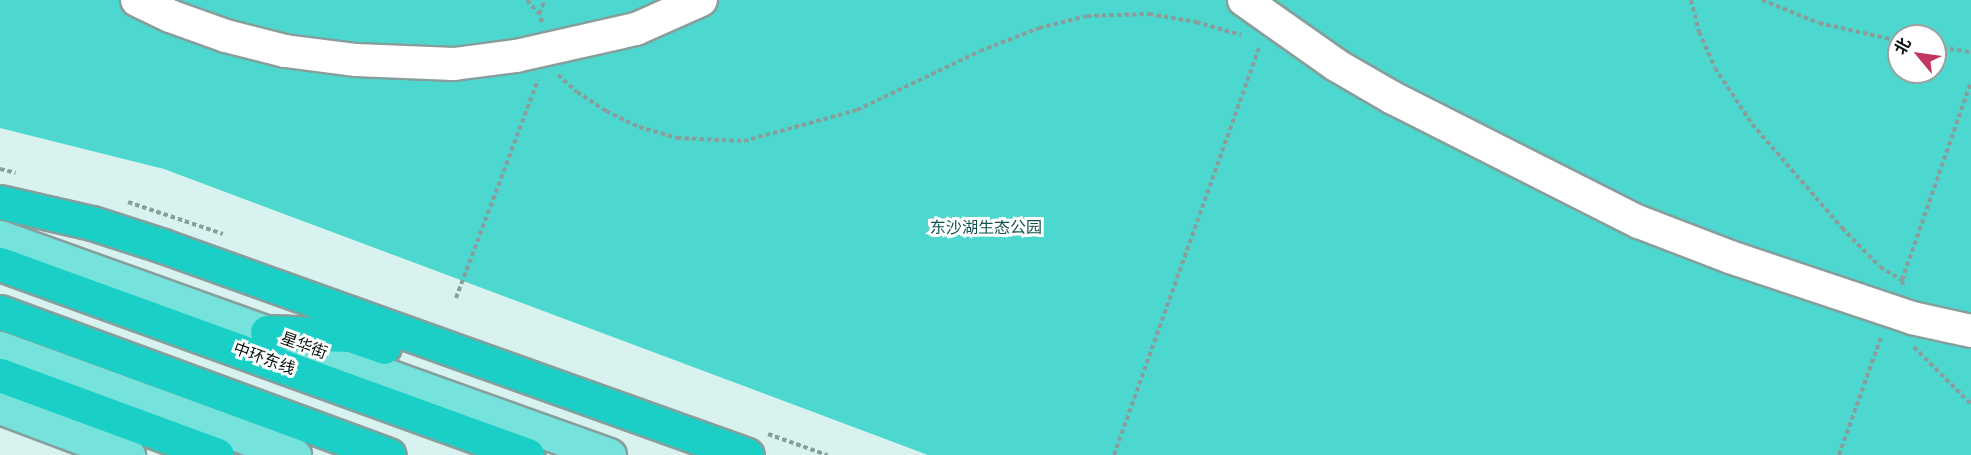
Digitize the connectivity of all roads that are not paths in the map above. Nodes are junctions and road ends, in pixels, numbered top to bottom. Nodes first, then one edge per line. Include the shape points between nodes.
1 (137, 0) edge
2 (701, 0) edge
3 (1258, 19) edge
4 (0, 202) edge
5 (0, 237) edge
6 (0, 264) edge
7 (0, 312) edge
8 (1971, 331) edge
9 (267, 332) junction
10 (0, 348) edge
11 (0, 375) edge
12 (0, 406) edge
13 (128, 455) edge
14 (218, 455) edge
15 (294, 455) edge
16 (389, 455) edge
17 (527, 455) edge
18 (609, 455) edge
19 (678, 455) edge
20 (747, 455) edge

1 - 2 lane via 226,36 285,51 356,60 454,64 516,56 636,29
3 - 8 lane via 1393,98 1639,222 1910,329
4 - 20 highway via 92,223
5 - 9 main road, 星华街
6 - 17 highway, 中环东线
7 - 16 highway
9 - 18 main road, 星华街
9 - 19 highway via 350,334
10 - 15 main road
11 - 14 highway
12 - 13 main road

